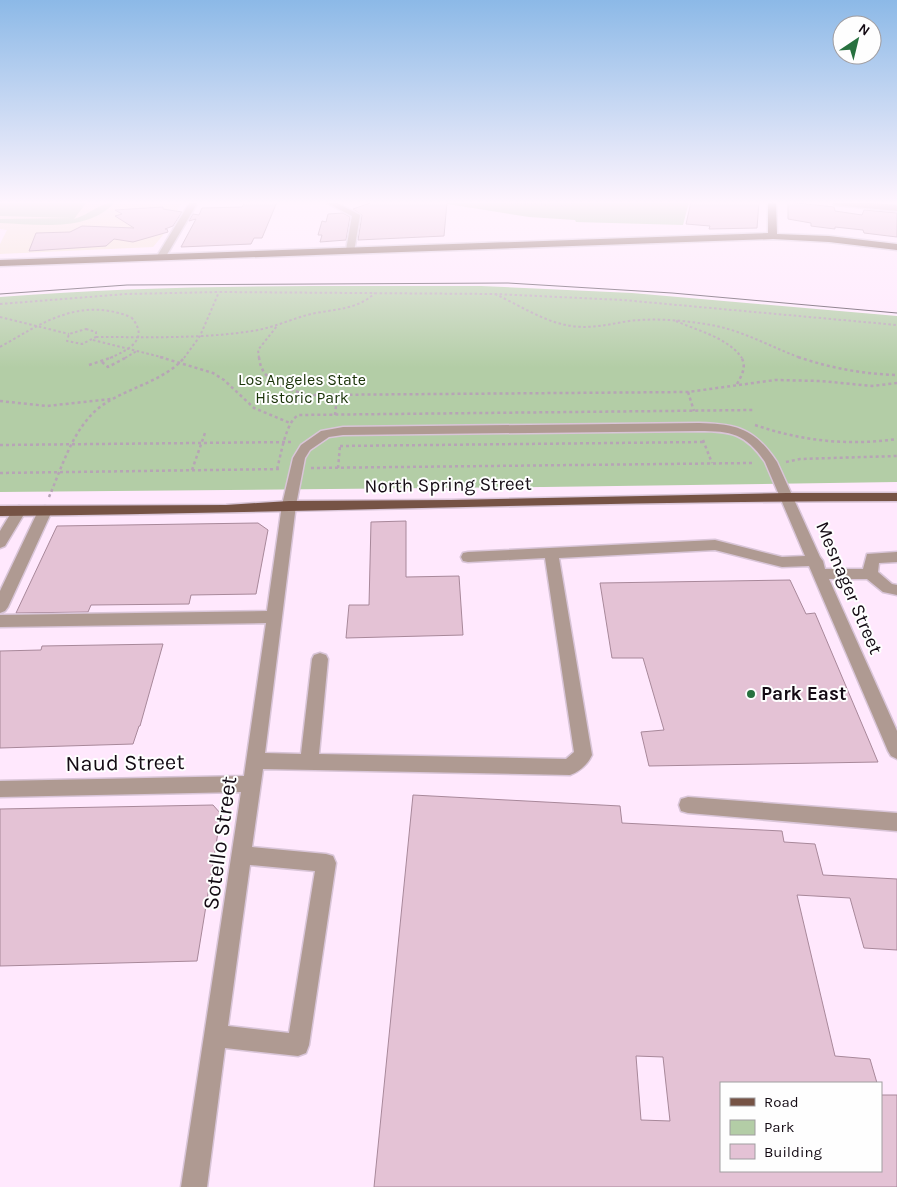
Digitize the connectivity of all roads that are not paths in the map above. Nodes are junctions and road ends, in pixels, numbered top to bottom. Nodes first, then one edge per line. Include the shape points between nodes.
1 (130, 257) edge
2 (0, 263) edge
3 (310, 443) joint
4 (787, 497) junction
5 (897, 497) edge
6 (289, 505) junction
7 (19, 511) junction
8 (44, 511) junction
9 (0, 512) edge
10 (0, 543) edge
11 (551, 553) junction
12 (468, 557) dead end
13 (897, 557) edge
14 (819, 567) junction
15 (870, 574) junction
16 (897, 590) edge
17 (0, 607) edge
18 (275, 617) junction
19 (0, 621) edge
20 (320, 659) dead end
21 (897, 751) edge
22 (255, 761) junction
23 (309, 763) junction
24 (252, 784) junction
25 (0, 789) edge
26 (688, 805) dead end
27 (897, 822) edge
28 (242, 856) junction
29 (216, 1036) junction
30 (194, 1187) edge

1 - 2 main road
3 - 4 street, Mesnager Street via 325,434 343,431 725,428 742,432 760,444
3 - 6 street, Sotello Street via 299,458
4 - 5 main road, North Spring Street
4 - 6 main road, North Spring Street
4 - 14 street, Mesnager Street
6 - 8 main road, North Spring Street
6 - 18 street, Sotello Street
7 - 8 main road, North Spring Street
7 - 9 main road, North Spring Street
7 - 10 street
8 - 17 street
11 - 12 street
11 - 14 street via 715,545 782,562
11 - 23 street via 583,755 570,767
13 - 15 street via 872,558
14 - 15 street
14 - 21 street, Mesnager Street
15 - 16 street via 888,588
18 - 19 street
18 - 22 street, Sotello Street
20 - 23 street
22 - 23 street
22 - 24 street, Sotello Street
24 - 25 street, Naud Street
24 - 28 street, Sotello Street
26 - 27 street
28 - 29 street, Sotello Street
28 - 29 street via 326,863 298,1045
29 - 30 street, Sotello Street

